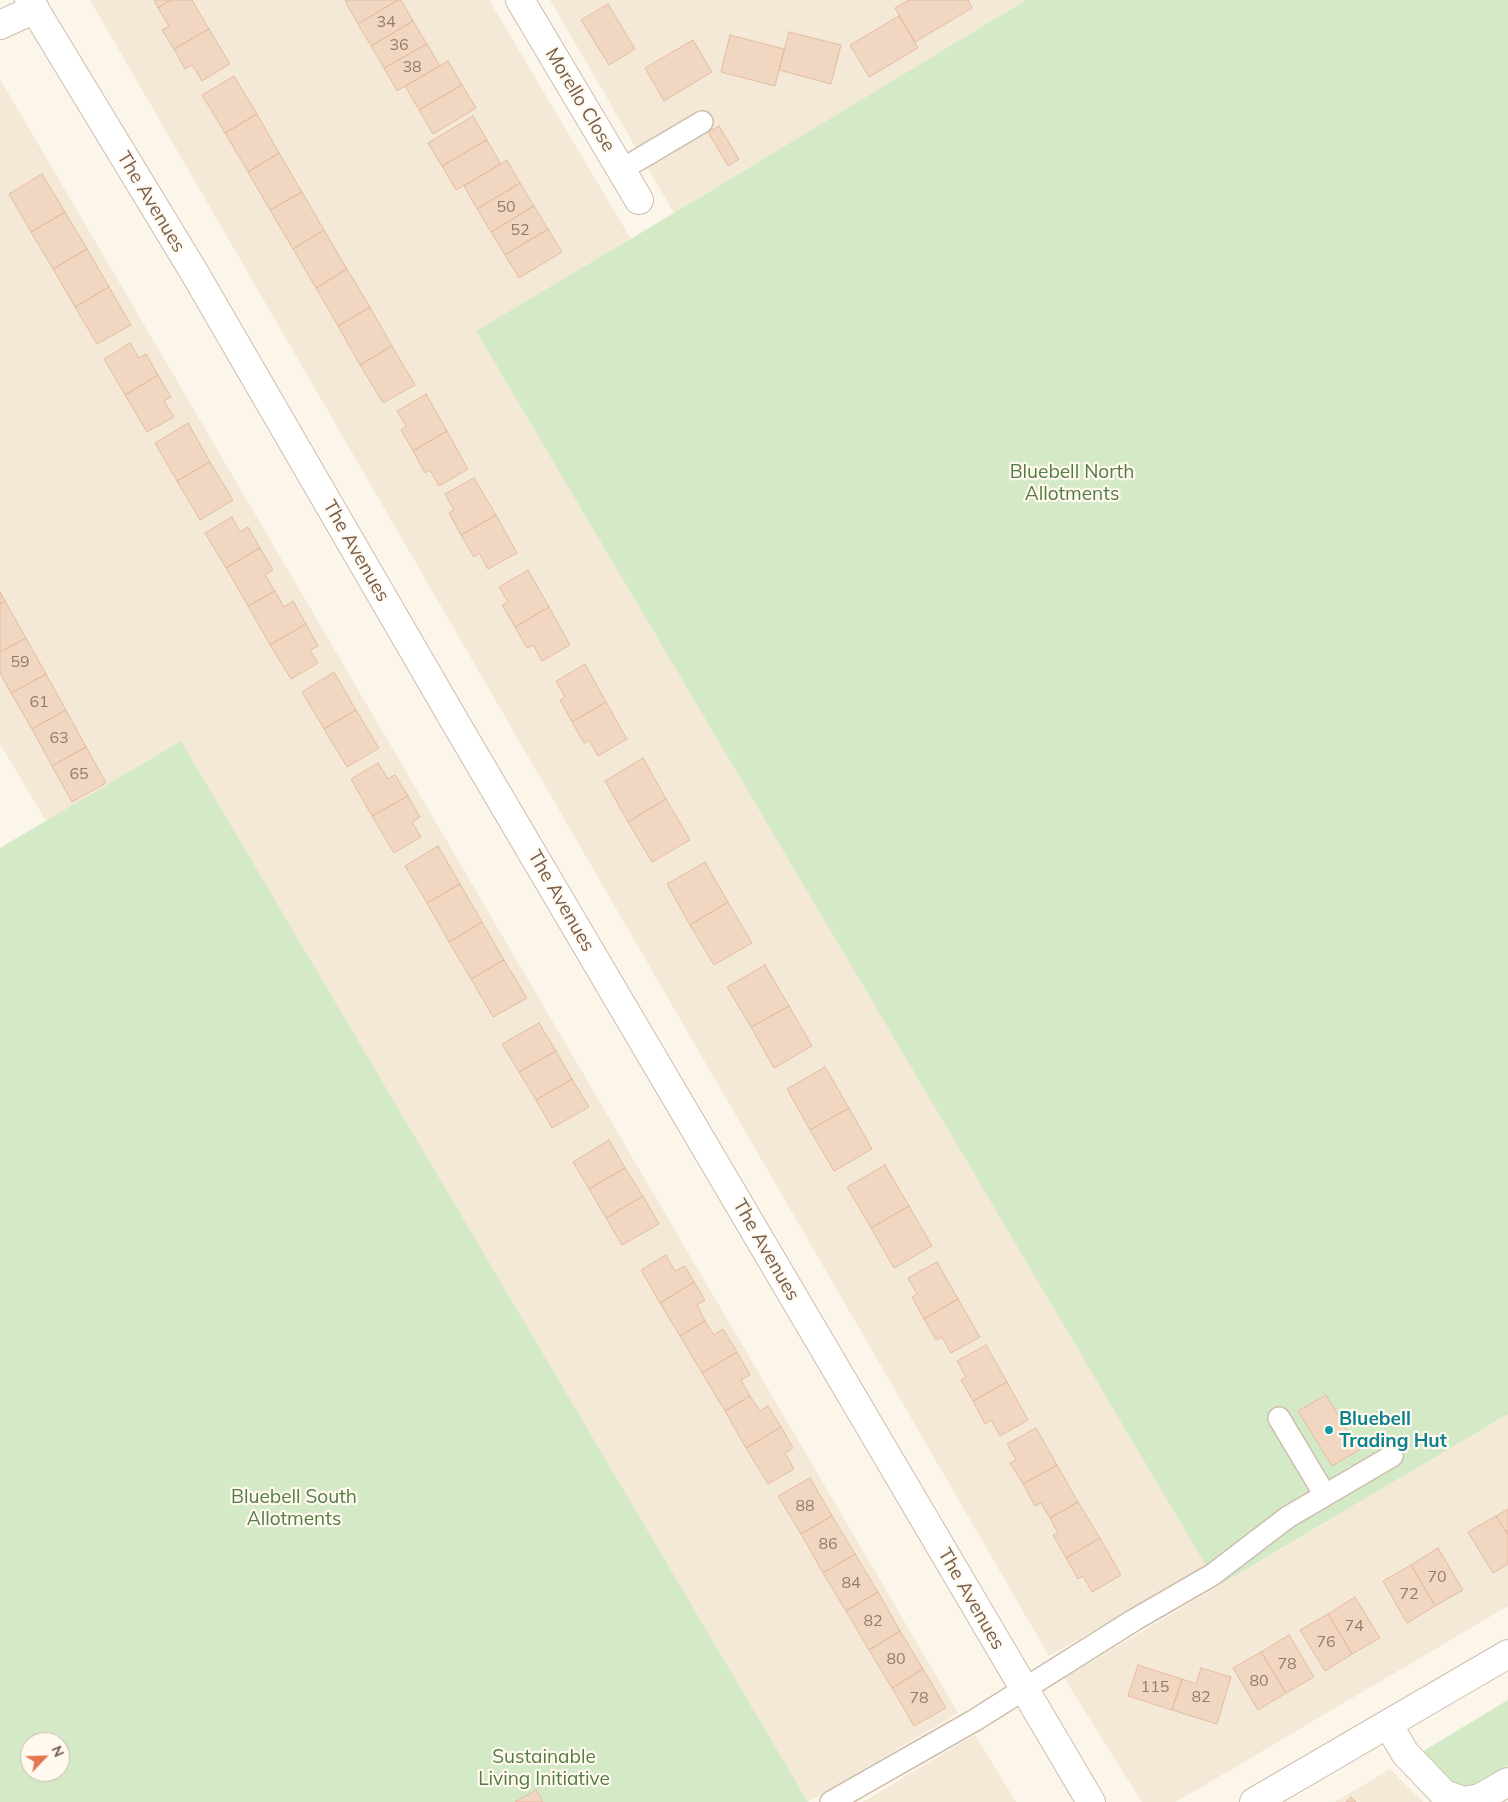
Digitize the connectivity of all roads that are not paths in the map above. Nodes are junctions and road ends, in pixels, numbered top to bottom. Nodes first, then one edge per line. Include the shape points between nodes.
1 (520, 0) edge
2 (32, 5) edge
3 (0, 25) edge
4 (702, 122) dead end
5 (621, 170) junction
6 (639, 200) dead end
7 (1280, 1418) dead end
8 (1392, 1456) dead end
9 (1325, 1495) junction
10 (1508, 1654) edge
11 (1025, 1690) junction
12 (1388, 1724) junction
13 (1508, 1782) edge
14 (831, 1802) edge
15 (1091, 1802) edge
16 (1254, 1802) edge

1 - 5 street, Morello Close
2 - 3 street
2 - 11 street, The Avenues via 194,272
4 - 5 lane
5 - 6 street, Morello Close
7 - 9 lane
8 - 9 lane
9 - 11 lane via 1288,1517 1212,1575 1134,1620
10 - 12 street
11 - 14 lane
11 - 15 street, The Avenues
12 - 13 street via 1405,1753 1444,1794 1463,1802 1480,1798
12 - 16 street

